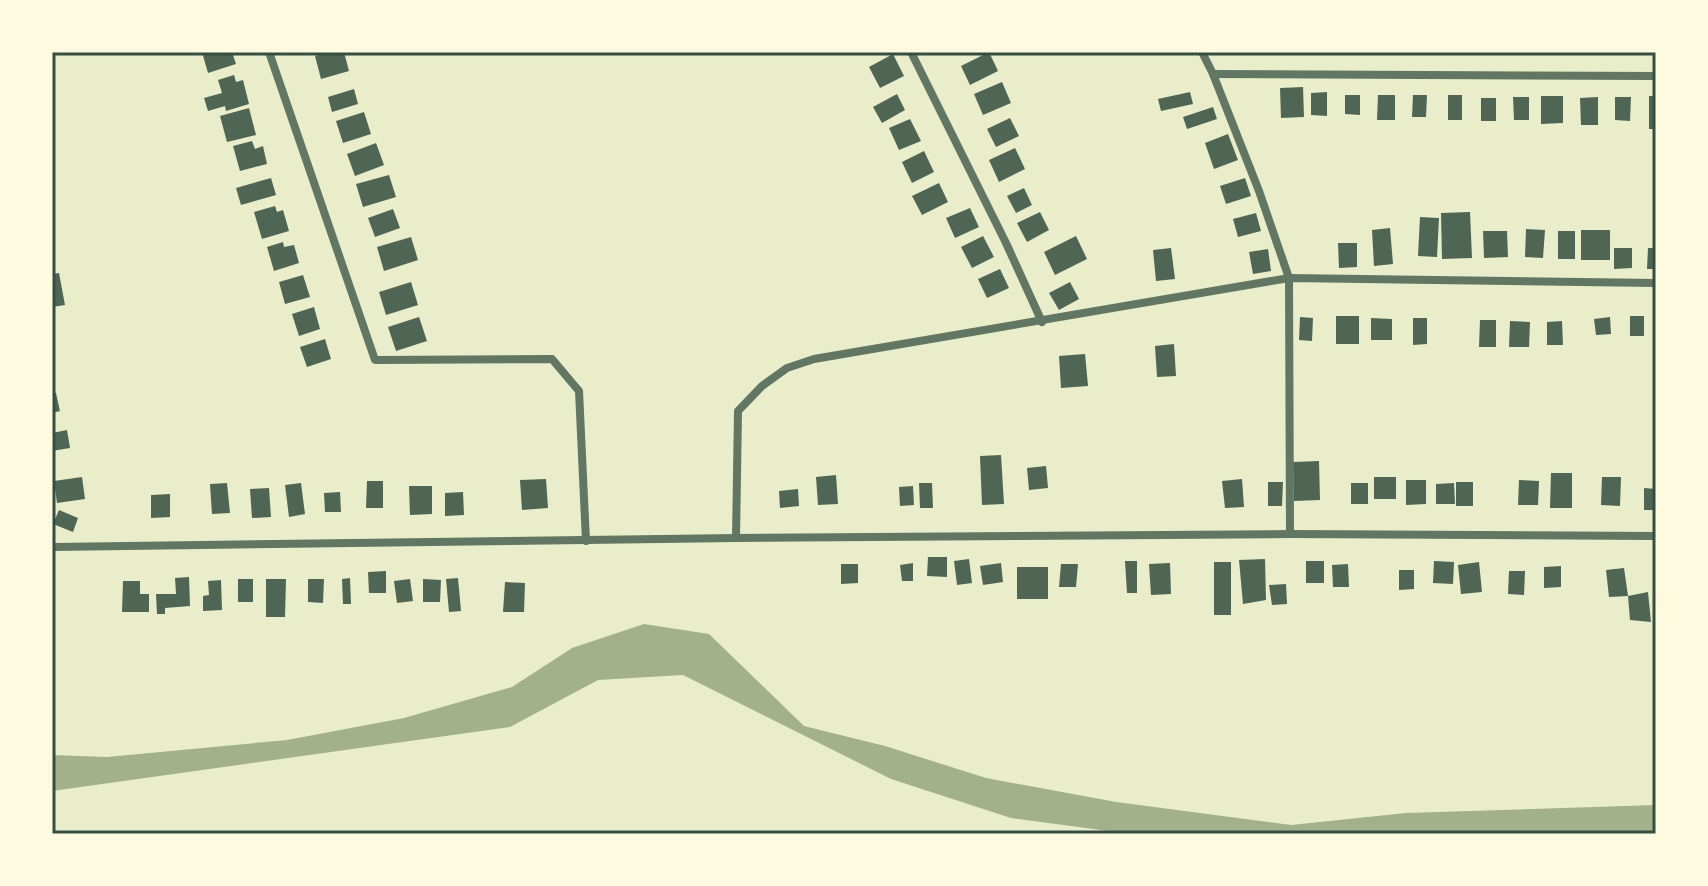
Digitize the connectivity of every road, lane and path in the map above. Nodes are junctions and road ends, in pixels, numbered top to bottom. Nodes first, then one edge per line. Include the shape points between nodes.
1 (269, 52) edge
2 (911, 52) edge
3 (1202, 52) edge
4 (1213, 74) junction
5 (1656, 76) edge
6 (1289, 278) junction
7 (1656, 283) edge
8 (1042, 322) junction
9 (1290, 534) junction
10 (1656, 536) edge
11 (736, 538) junction
12 (586, 541) junction
13 (52, 547) edge

1 - 12 street via 375,360 552,359 579,391
2 - 8 street
3 - 4 street
4 - 5 street
4 - 6 street
6 - 7 street
6 - 8 street
6 - 9 street
8 - 11 street via 814,359 787,368 738,411
9 - 10 street
9 - 11 street
11 - 12 street
12 - 13 street

